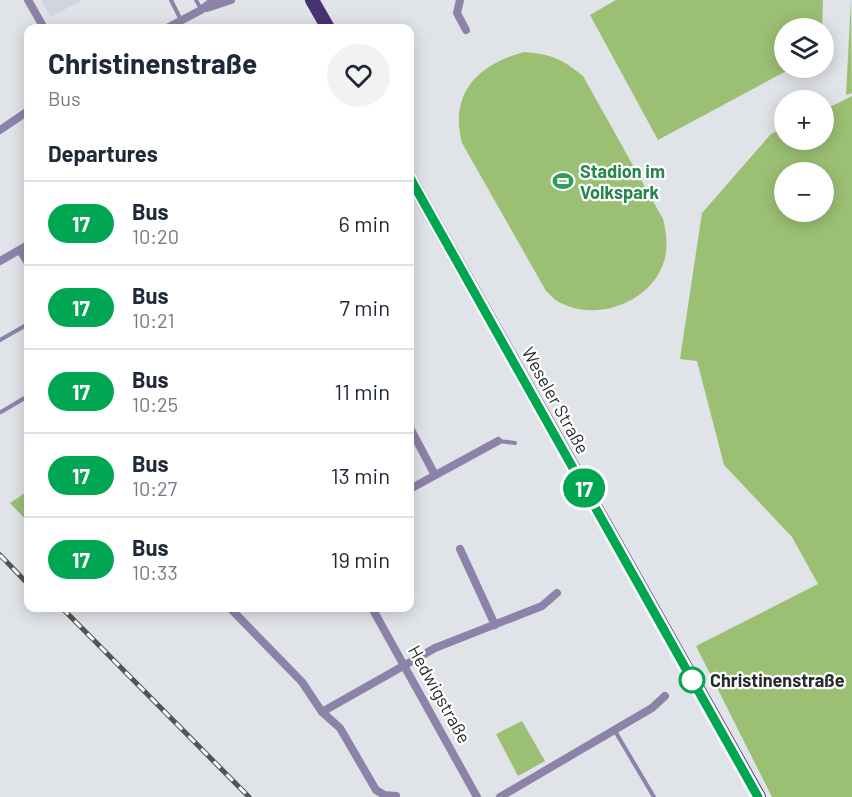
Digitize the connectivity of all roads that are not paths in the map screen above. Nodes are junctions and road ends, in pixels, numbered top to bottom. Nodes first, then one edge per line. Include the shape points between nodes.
1 (28, 0) edge
2 (171, 0) edge
3 (196, 0) edge
4 (214, 0) edge
5 (231, 0) edge
6 (312, 0) edge
7 (320, 0) edge
8 (460, 0) edge
9 (201, 10) junction
10 (181, 20) junction
11 (325, 22) edge
12 (42, 24) edge
13 (174, 24) edge
14 (466, 30) dead end
15 (24, 114) edge
16 (0, 130) edge
17 (414, 185) edge
18 (24, 248) edge
19 (0, 261) edge
20 (24, 326) edge
21 (0, 339) edge
22 (24, 398) edge
23 (1, 412) edge
24 (414, 436) edge
25 (498, 441) joint
26 (515, 443) dead end
27 (435, 475) junction
28 (414, 487) edge
29 (460, 549) dead end
30 (557, 593) dead end
31 (234, 612) edge
32 (374, 612) edge
33 (495, 625) junction
34 (405, 664) junction
35 (665, 696) dead end
36 (322, 712) junction
37 (615, 731) junction
38 (396, 796) edge
39 (477, 797) edge
40 (500, 797) edge
41 (654, 797) edge
42 (759, 797) edge

1 - 12 street
2 - 10 lane
3 - 9 lane
4 - 9 street
5 - 9 street
6 - 11 main road
7 - 11 main road
8 - 14 street via 457,13
9 - 10 street
10 - 13 street
15 - 16 street
17 - 42 main road, Weseler Straße
18 - 19 street
20 - 21 lane
22 - 23 lane
24 - 27 street
25 - 26 lane
25 - 27 street
27 - 28 street
29 - 33 street
30 - 33 street via 542,606
31 - 36 street via 302,682
32 - 34 street, Hedwigstraße
33 - 34 street
34 - 36 street
34 - 39 street, Hedwigstraße
35 - 37 street
36 - 38 street via 340,729 376,790
37 - 40 street
37 - 41 lane

